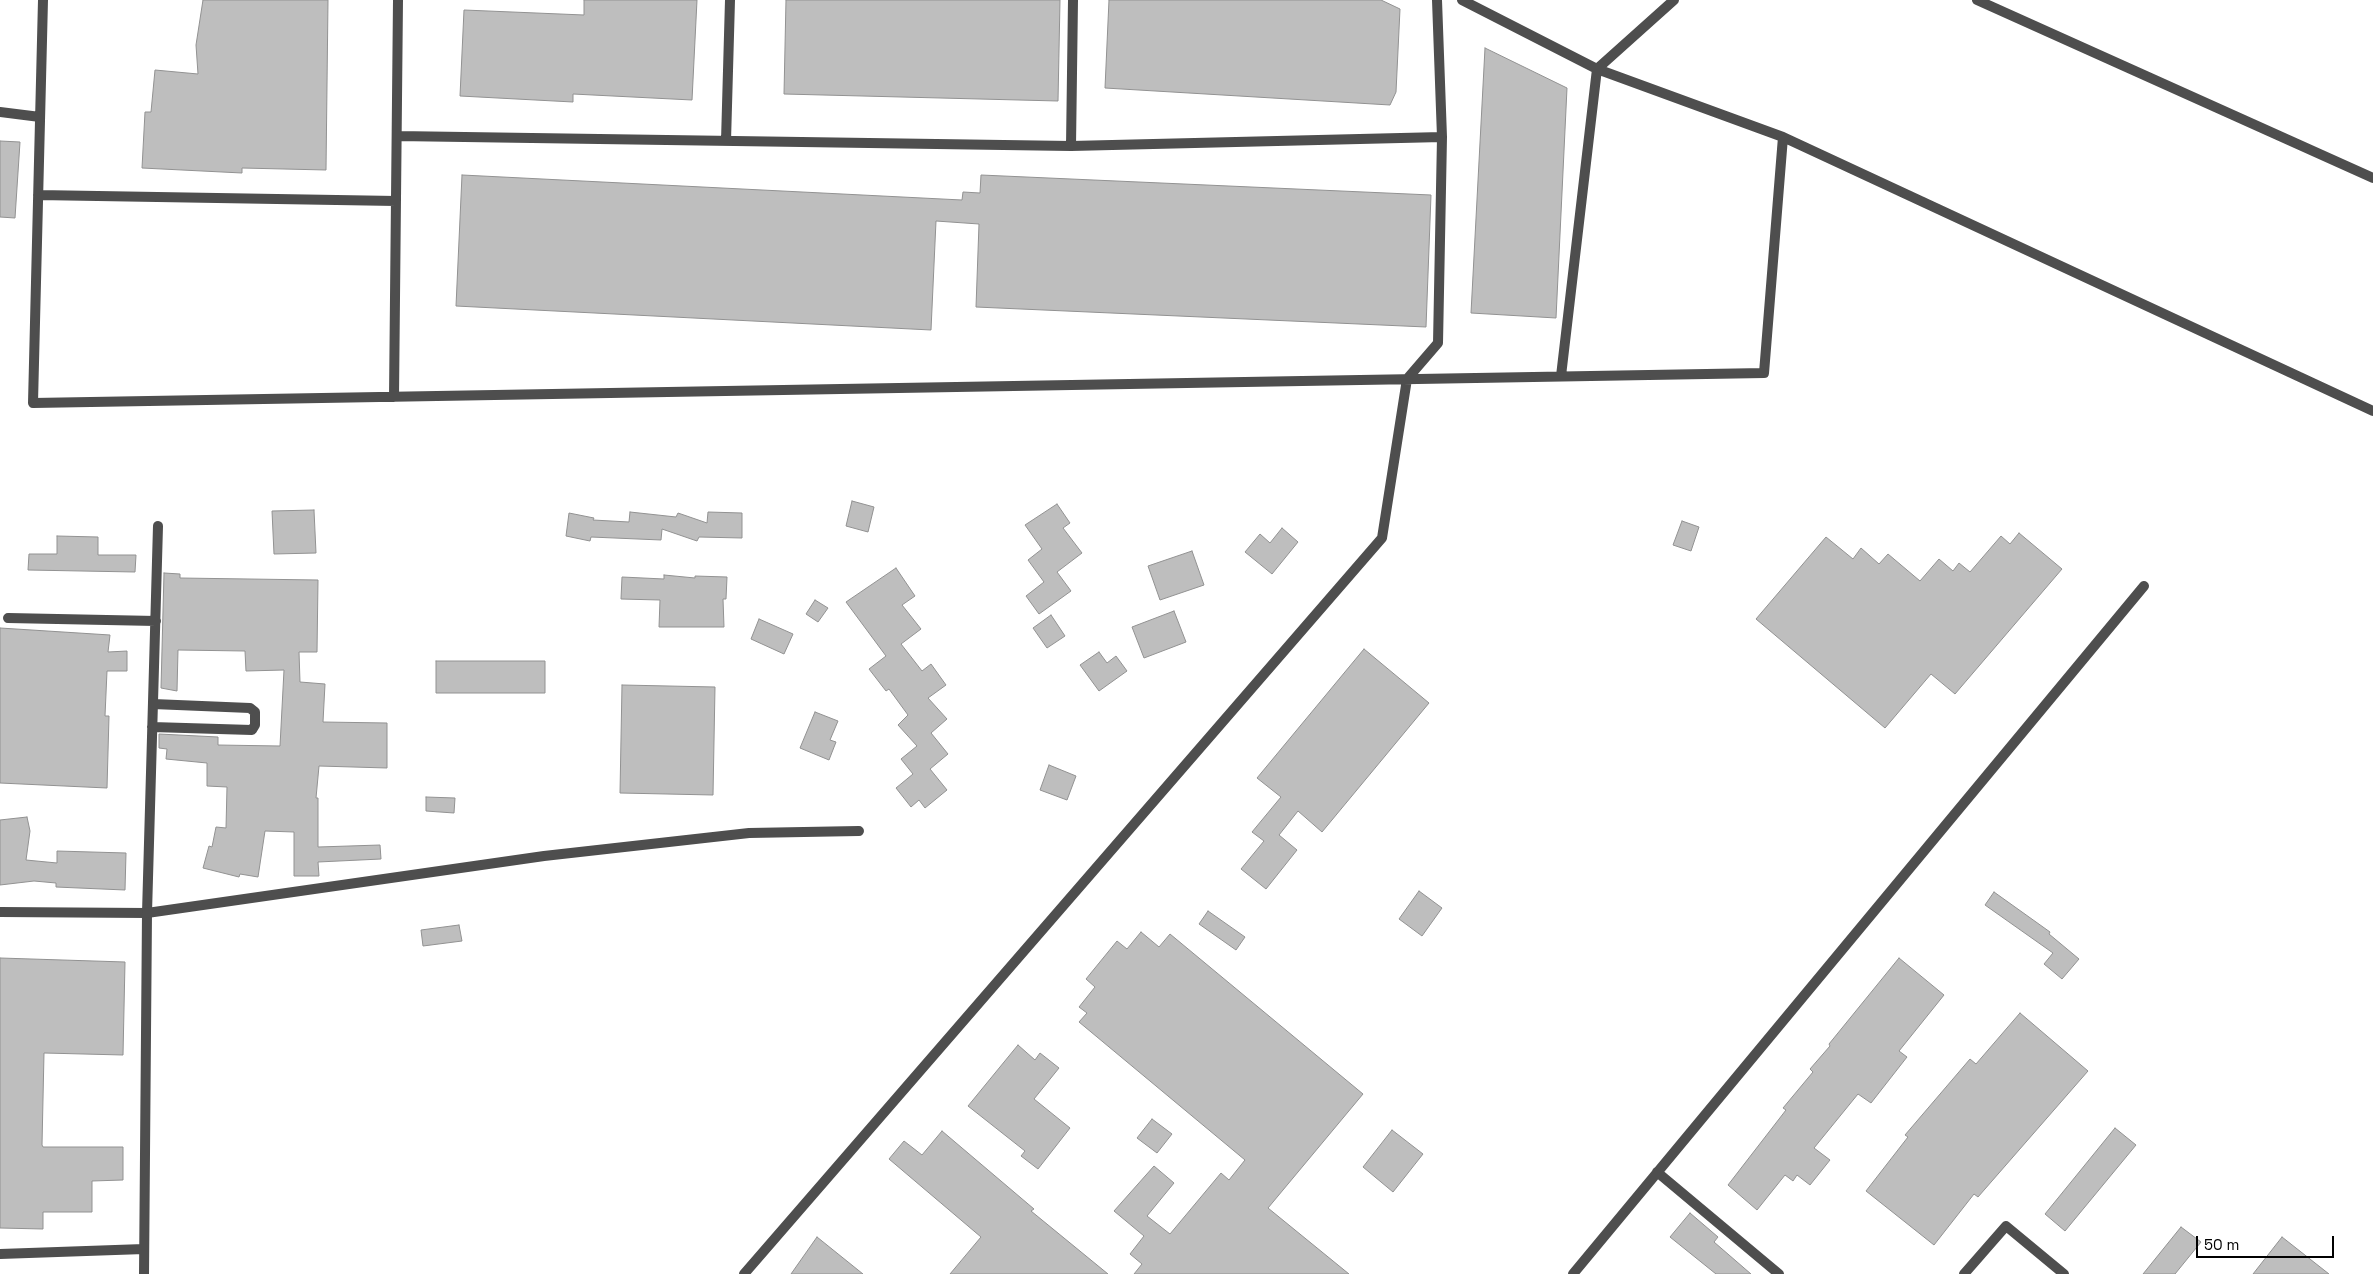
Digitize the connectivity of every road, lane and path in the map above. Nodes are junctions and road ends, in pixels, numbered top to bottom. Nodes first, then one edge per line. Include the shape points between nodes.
1 (43, 0) edge
2 (398, 0) edge
3 (730, 0) edge
4 (1073, 0) edge
5 (1437, 0) edge
6 (1462, 0) edge
7 (1674, 0) edge
8 (1978, 0) edge
9 (1597, 69) junction
10 (0, 112) edge
11 (40, 117) junction
12 (398, 136) junction
13 (1442, 136) junction
14 (1783, 137) junction
15 (726, 141) junction
16 (1071, 146) junction
17 (2373, 178) edge
18 (38, 195) junction
19 (396, 201) junction
20 (1561, 376) junction
21 (1407, 379) junction
22 (394, 397) junction
23 (2373, 410) edge
24 (158, 526) dead end
25 (2144, 586) dead end
26 (8, 618) dead end
27 (156, 621) junction
28 (153, 704) junction
29 (152, 727) junction
30 (858, 832) dead end
31 (0, 912) edge
32 (147, 914) junction
33 (1657, 1172) junction
34 (144, 1250) junction
35 (0, 1254) edge
36 (144, 1274) edge
37 (744, 1274) edge
38 (1573, 1274) edge
39 (1779, 1274) edge
40 (1964, 1274) edge
41 (2064, 1274) edge

1 - 11 street
2 - 12 street
3 - 15 street
4 - 16 street
5 - 13 street
6 - 9 street
7 - 9 street
8 - 17 street
9 - 14 street
9 - 20 street
10 - 11 street
11 - 18 street
12 - 15 street
12 - 19 street
13 - 16 street
13 - 21 street via 1438,343
14 - 20 street via 1764,373
14 - 23 street
15 - 16 street
18 - 19 street
18 - 22 street via 33,403
19 - 22 street
20 - 21 street
21 - 22 street
21 - 37 street via 1382,538
24 - 27 street
25 - 33 street
26 - 27 street
27 - 28 street
28 - 29 street
28 - 29 street via 250,708 255,712 255,725 252,730
29 - 32 street
30 - 32 street via 749,833 573,853
31 - 32 street
32 - 34 street
33 - 38 street
33 - 39 street
34 - 35 street
34 - 36 street
40 - 41 street via 2006,1226

